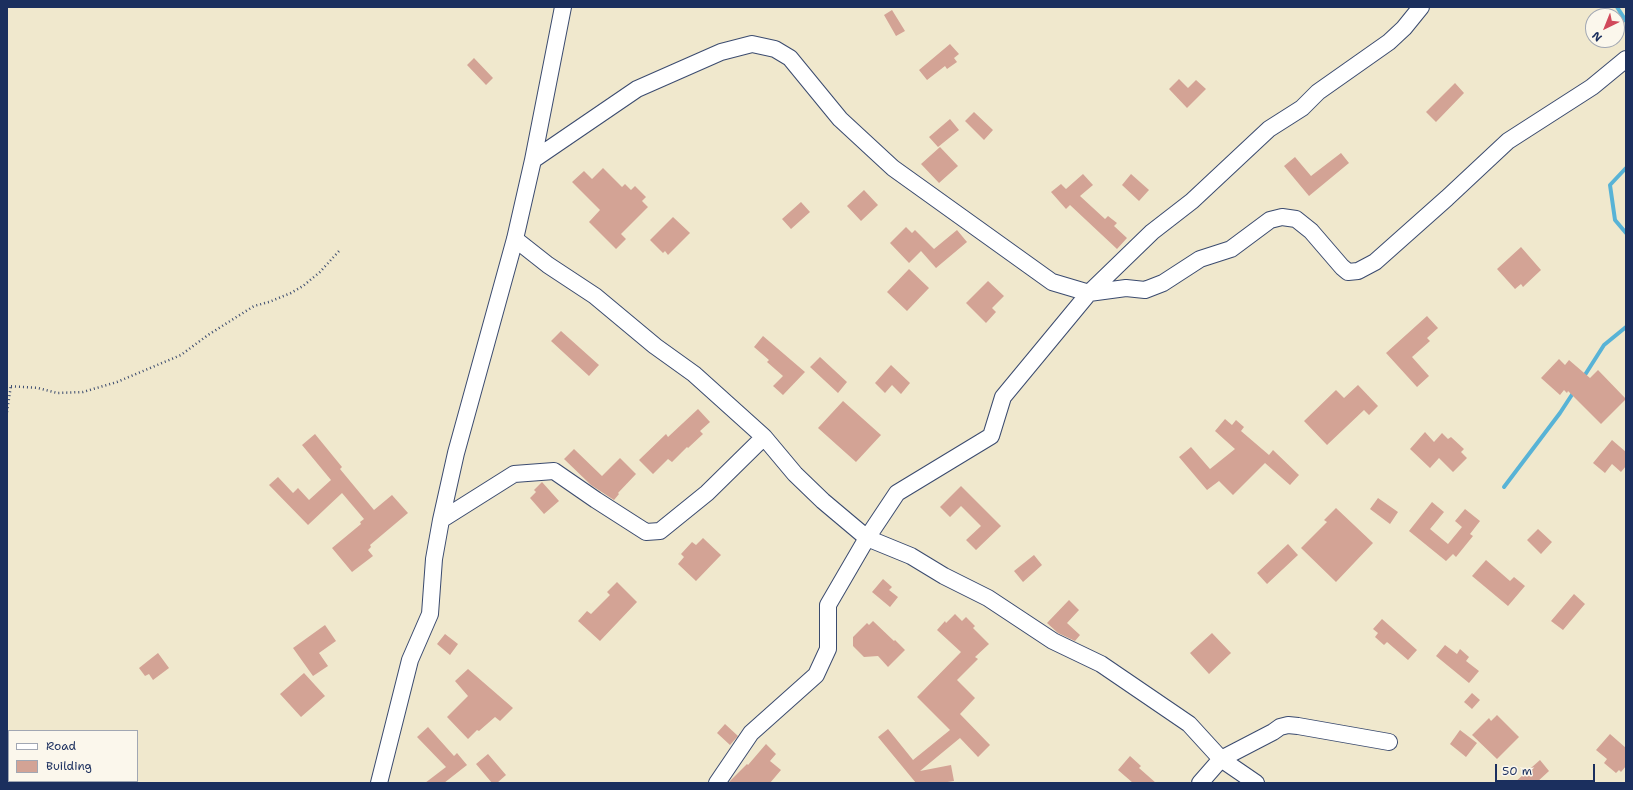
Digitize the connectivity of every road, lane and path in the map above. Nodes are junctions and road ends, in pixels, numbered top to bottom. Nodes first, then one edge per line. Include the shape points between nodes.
1 (563, 7) edge
2 (1422, 7) edge
3 (1626, 59) edge
4 (533, 160) junction
5 (515, 239) junction
6 (339, 251) dead end
7 (1089, 293) junction
8 (7, 386) edge
9 (11, 386) junction
10 (7, 412) edge
11 (764, 437) junction
12 (441, 520) junction
13 (867, 538) junction
14 (1389, 742) dead end
15 (1221, 759) junction
16 (378, 783) edge
17 (717, 783) edge
18 (1200, 783) edge
19 (1256, 783) edge

1 - 4 street
2 - 7 street via 1389,42 1270,129 1192,201 1152,232
3 - 7 street via 1592,87 1508,141 1375,262 1358,271 1348,272 1311,231 1296,219 1282,217 1270,220 1231,248 1200,259 1163,283 1145,290 1126,288
4 - 5 street
4 - 7 street via 637,89 721,52 752,44 775,49 790,58 840,119 893,168 1052,282
5 - 11 street via 595,296 694,374
5 - 12 street via 456,453
6 - 9 path via 320,272 292,293 254,306 181,355 117,382 83,392 57,393 38,388
7 - 13 street via 1003,397 991,436 897,493
8 - 9 path
9 - 10 path
11 - 12 street via 707,493 660,531 646,532 554,471 514,474
11 - 13 street via 795,474
12 - 16 street via 434,559 430,614 410,660
13 - 15 street via 911,556 988,598 1053,641 1101,664 1189,724
13 - 17 street via 828,605 828,649 816,675 751,733
14 - 15 street via 1288,725
15 - 18 street
15 - 19 street

